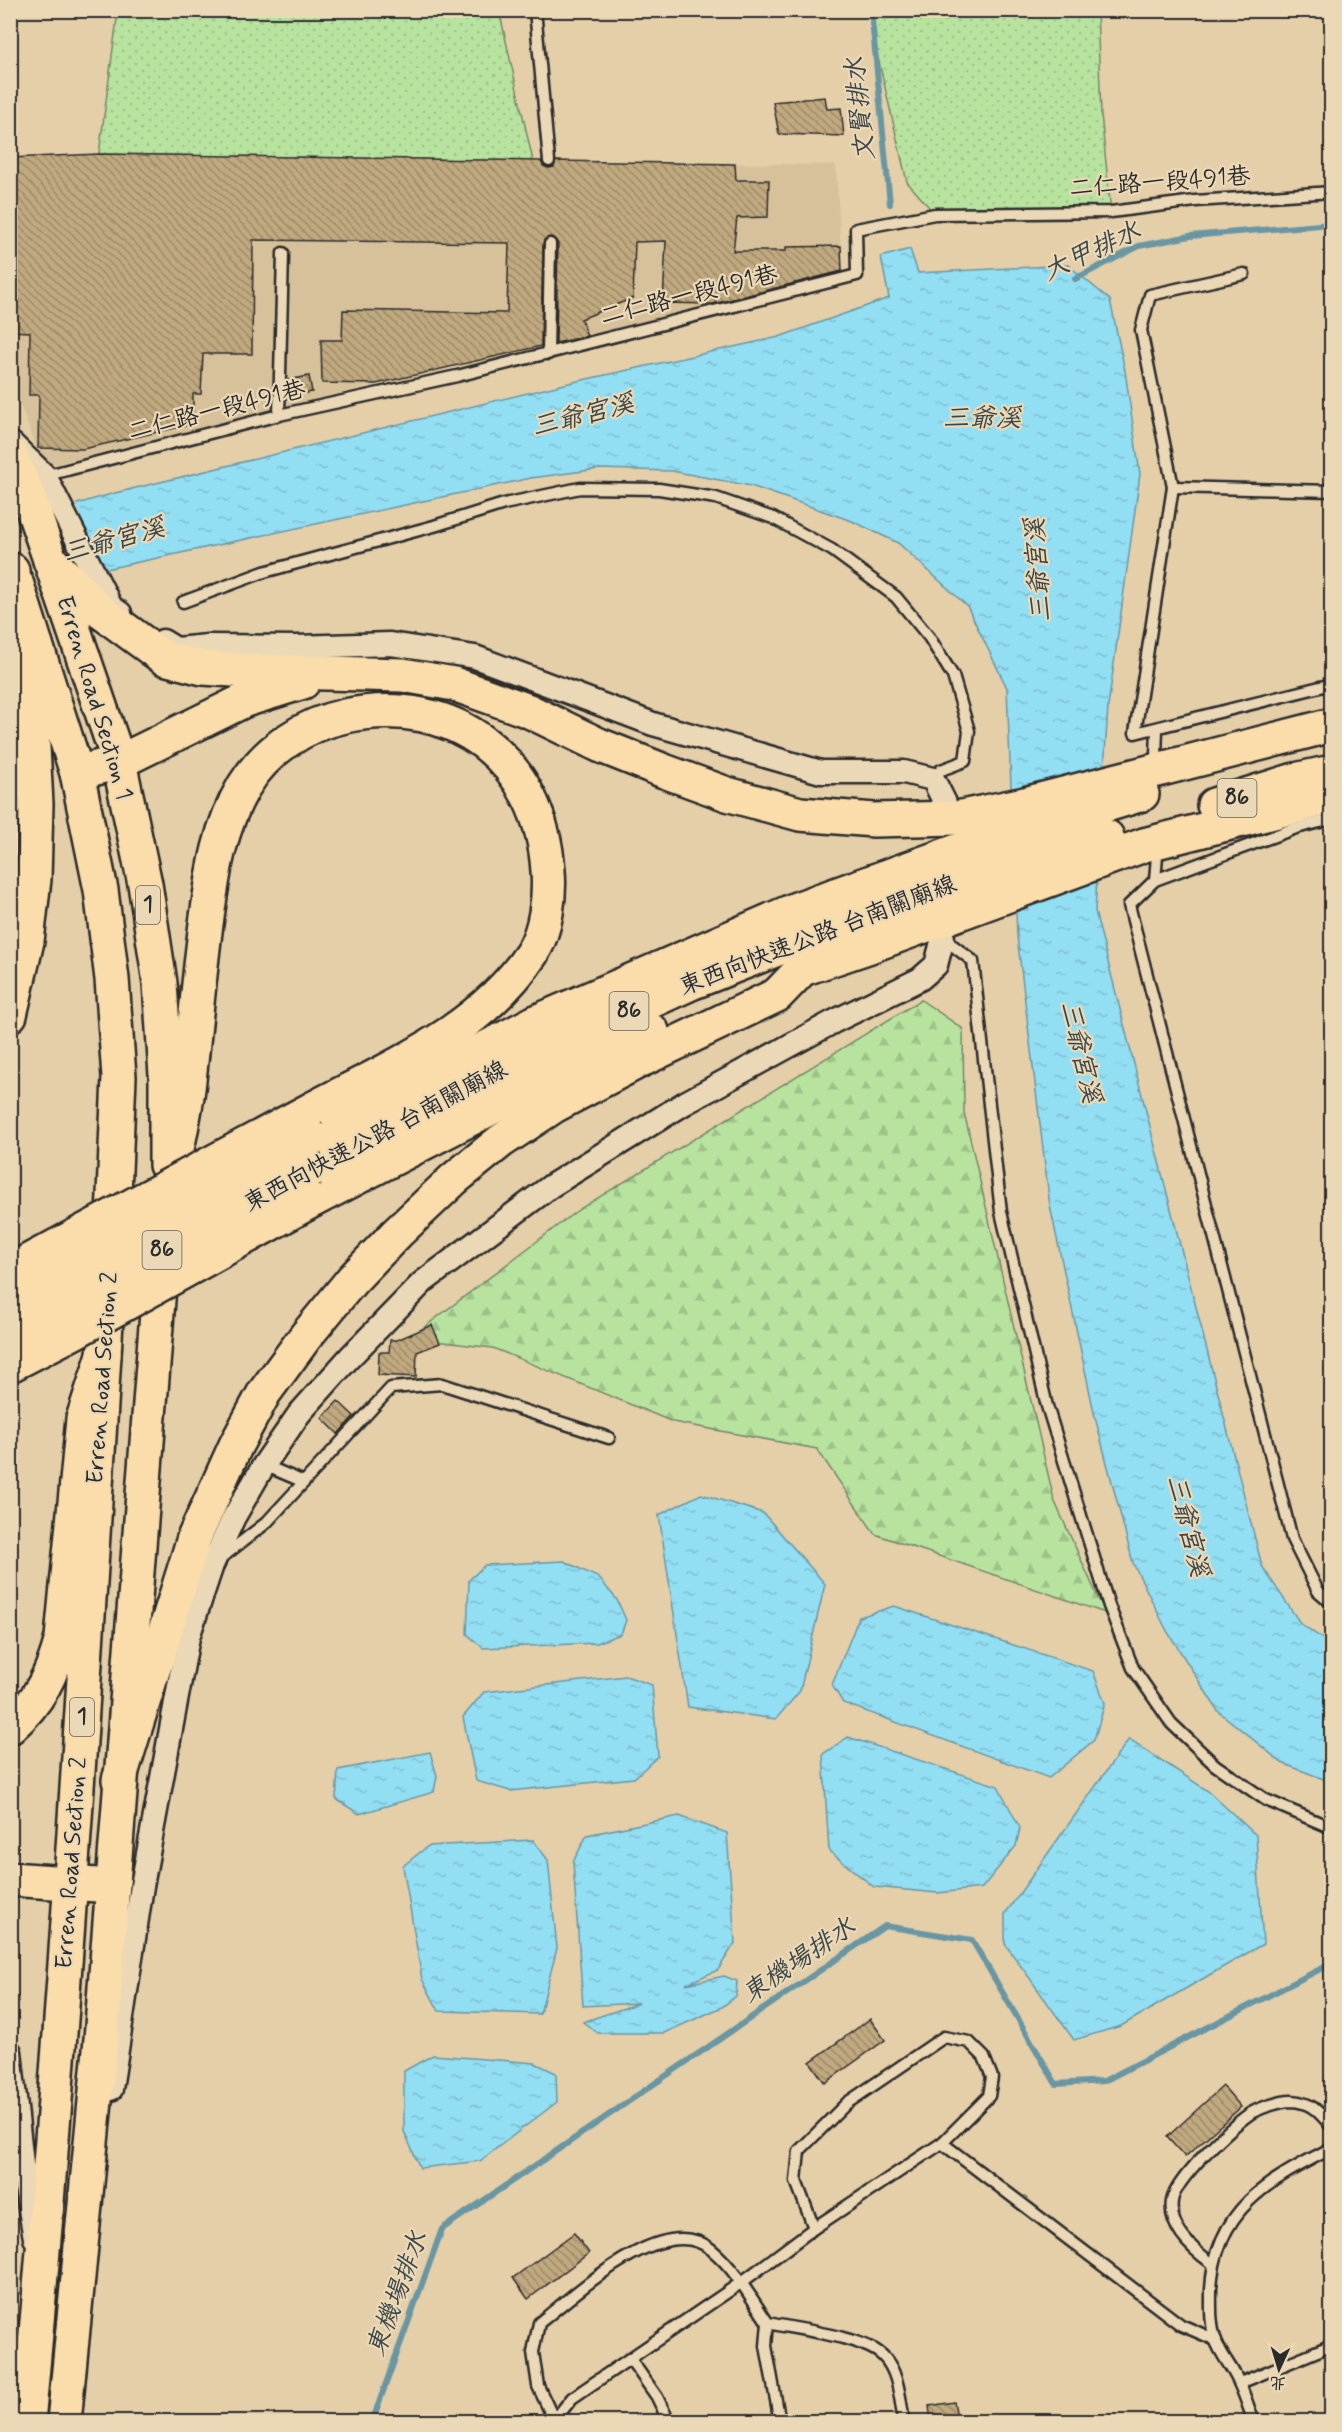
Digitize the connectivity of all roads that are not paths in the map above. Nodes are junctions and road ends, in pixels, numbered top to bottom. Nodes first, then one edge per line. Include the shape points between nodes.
1 (535, 10) edge
2 (549, 161) dead end
3 (1332, 192) edge
4 (550, 244) dead end
5 (283, 253) dead end
6 (1244, 274) dead end
7 (548, 354) junction
8 (279, 415) junction
9 (10, 443) edge
10 (32, 480) edge
11 (1173, 487) junction
12 (1332, 491) edge
13 (11, 568) edge
14 (183, 602) dead end
15 (94, 613) junction
16 (25, 639) junction
17 (346, 674) junction
18 (1332, 684) edge
19 (1332, 725) edge
20 (1157, 729) junction
21 (1332, 742) edge
22 (119, 762) junction
23 (1332, 772) edge
24 (77, 773) junction
25 (1147, 774) junction
26 (933, 779) junction
27 (1332, 797) edge
28 (951, 810) junction
29 (1332, 819) edge
30 (1148, 842) junction
31 (957, 867) junction
32 (1155, 880) junction
33 (950, 926) junction
34 (802, 969) junction
35 (10, 1015) edge
36 (313, 1154) junction
37 (117, 1161) joint
38 (166, 1198) junction
39 (10, 1271) edge
40 (10, 1299) edge
41 (10, 1331) edge
42 (104, 1355) junction
43 (10, 1365) edge
44 (609, 1438) dead end
45 (264, 1465) junction
46 (304, 1482) junction
47 (212, 1565) junction
48 (1332, 1603) edge
49 (10, 1727) edge
50 (120, 1780) junction
51 (1332, 1828) edge
52 (10, 1879) edge
53 (71, 1883) junction
54 (112, 1886) junction
55 (10, 2052) edge
56 (1332, 2127) edge
57 (942, 2143) junction
58 (1332, 2148) edge
59 (814, 2228) junction
60 (1212, 2264) junction
61 (41, 2273) junction
62 (742, 2282) junction
63 (768, 2323) junction
64 (1216, 2340) junction
65 (1332, 2345) edge
66 (632, 2360) junction
67 (1240, 2383) junction
68 (28, 2421) edge
69 (64, 2421) edge
70 (75, 2421) edge
71 (553, 2421) edge
72 (669, 2421) edge
73 (780, 2421) edge
74 (904, 2421) edge
75 (1254, 2421) edge

1 - 2 lane
3 - 7 lane, 二仁路一段491巷 via 1195,201 1111,212 935,214 856,229 857,275
4 - 7 lane
5 - 8 lane
6 - 11 lane via 1150,295 1141,330
7 - 8 lane, 二仁路一段491巷
8 - 10 lane, 二仁路一段491巷
9 - 10 street
10 - 15 street
10 - 15 main road via 50,561
11 - 12 lane
11 - 20 lane via 1135,733
13 - 16 main road
14 - 26 lane via 264,572 504,504 580,488 659,489 716,498 773,518 832,550 896,597 929,637 953,676 969,731 965,761 941,770
15 - 17 main road via 164,658 203,668
15 - 22 main road, Erren Road Section 1 / 1
15 - 26 street via 139,627 176,648 390,644 475,657 653,724 821,772 904,772
16 - 24 main road, Erren Road Section 1 / 1
16 - 35 main road via 36,804 34,879 27,941
17 - 22 main road via 245,700
17 - 28 main road via 403,675 454,684 529,711 664,771 800,814 874,820
18 - 20 lane
19 - 25 main road
20 - 25 lane
21 - 25 main road, 東西向快速公路 台南關廟線 / 86
22 - 24 main road
22 - 38 main road, Erren Road Section 1 / 1 via 145,884 160,983 166,1075
23 - 30 main road, 東西向快速公路 台南關廟線 / 86 via 1295,780
24 - 37 main road, Erren Road Section 1 / 1 via 101,890 112,979 119,1077
25 - 28 main road via 1025,804
25 - 31 main road, 東西向快速公路 台南關廟線 / 86
26 - 28 street
27 - 30 main road
29 - 32 lane via 1296,828
30 - 31 main road, 東西向快速公路 台南關廟線 / 86
30 - 32 lane
30 - 33 main road
31 - 36 main road, 東西向快速公路 台南關廟線 / 86 via 803,939 691,983
32 - 48 lane via 1129,905 1292,1539 1318,1591
33 - 34 main road
33 - 45 street via 936,965 920,979 686,1103 551,1186 423,1282 299,1414
33 - 51 lane via 973,961 1001,1212 1047,1406 1109,1606 1133,1668 1171,1723 1215,1765 1266,1800
34 - 36 main road via 698,1010 522,1092
34 - 50 main road via 777,995 554,1106 501,1141 430,1202 346,1288 264,1393 236,1445 194,1538
36 - 38 main road via 421,1051 473,1018 510,981 534,950 544,920 549,884 547,847 525,790 494,752 464,729 431,716 396,710 330,719 297,734 268,754 245,786 227,821 215,858 189,1085
36 - 39 main road, bridge
36 - 40 main road, 東西向快速公路 台南關廟線 / 86, bridge
36 - 41 main road, 東西向快速公路 台南關廟線 / 86, bridge
36 - 43 main road, bridge via 74,1332
37 - 42 main road, Erren Road Section 2 / 1
38 - 50 main road, Erren Road Section 2 / 1
42 - 49 main road via 83,1419 62,1638 49,1678
42 - 53 main road, Erren Road Section 2 / 1
44 - 46 lane via 442,1384 392,1388
45 - 46 lane
45 - 47 street
46 - 47 lane via 266,1523
47 - 70 street via 188,1637 142,1886 104,2137
50 - 54 main road, Erren Road Section 2 / 1
52 - 53 main road
53 - 54 main road
53 - 61 main road, Erren Road Section 2 / 1
54 - 69 main road, Erren Road Section 2 / 1
55 - 61 street via 22,2164
56 - 60 lane via 1313,2105 1289,2101 1252,2112 1196,2161 1172,2199 1173,2219 1193,2250
57 - 59 lane
57 - 59 lane via 989,2096 992,2077 984,2057 969,2042 944,2037 847,2103 799,2151 796,2181
57 - 64 lane via 1180,2325
58 - 60 lane via 1278,2176 1250,2198 1226,2231
59 - 62 lane
60 - 64 lane via 1210,2315
61 - 68 main road, Erren Road Section 2 / 1
62 - 63 lane
62 - 66 lane
62 - 71 lane via 711,2249 687,2238 660,2242 614,2264 539,2322 533,2352 538,2386
63 - 73 lane via 766,2346
63 - 74 lane via 861,2342 883,2355 897,2380
64 - 67 lane
65 - 67 lane
66 - 71 lane via 572,2398
66 - 72 lane
67 - 75 lane

